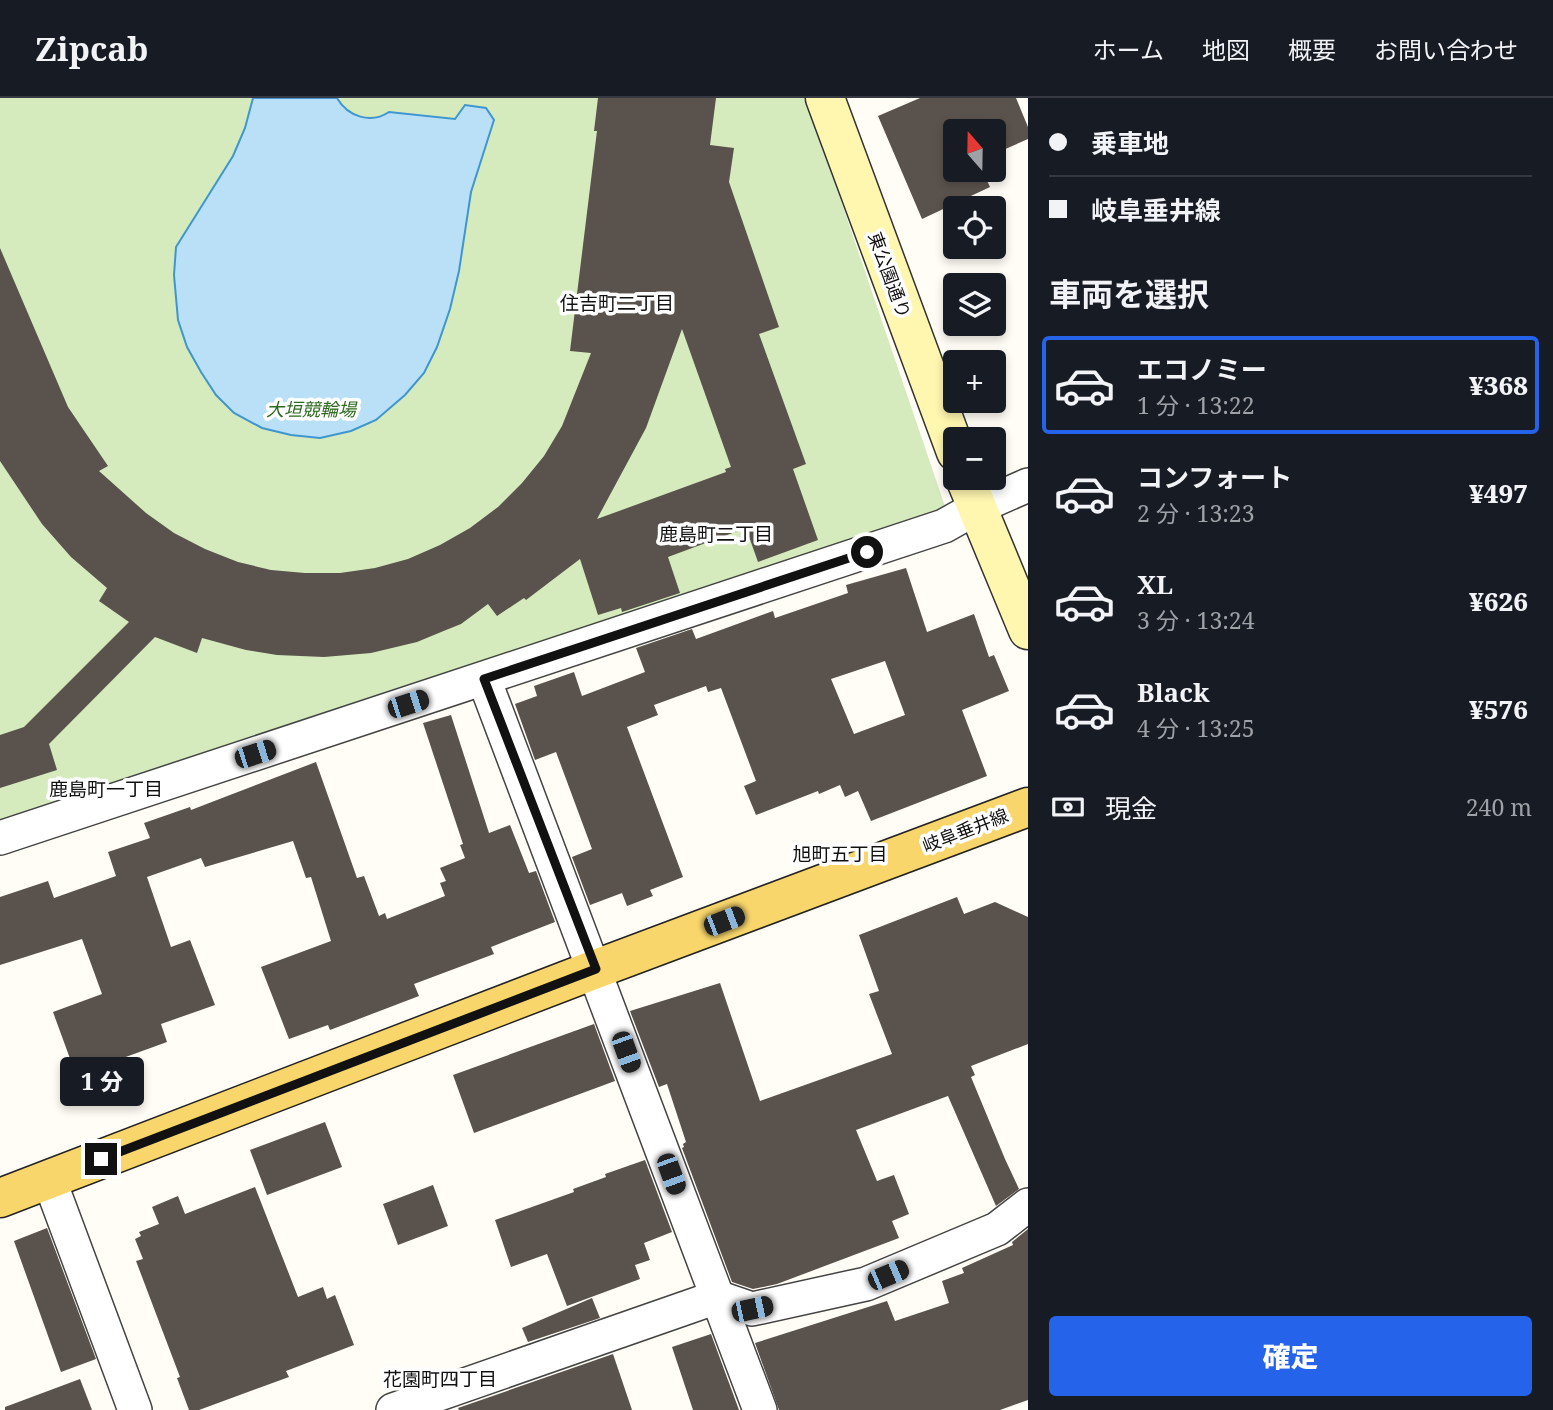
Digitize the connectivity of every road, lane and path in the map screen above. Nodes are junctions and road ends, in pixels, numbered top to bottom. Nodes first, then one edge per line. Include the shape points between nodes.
1 (825, 98) edge
2 (946, 427) edge
3 (1028, 485) edge
4 (970, 493) edge
5 (1028, 630) edge
6 (484, 679) junction
7 (1028, 807) edge
8 (0, 838) edge
9 (596, 969) junction
10 (49, 1179) junction
11 (0, 1198) edge
12 (1028, 1205) edge
13 (717, 1297) junction
14 (135, 1410) edge
15 (393, 1410) edge
16 (760, 1410) edge

1 - 2 street, 東公園通り
3 - 4 street
4 - 5 street
4 - 6 street via 944,526
6 - 8 street
6 - 9 street
7 - 9 main road, 岐阜垂井線
9 - 10 main road, 岐阜垂井線
9 - 13 street
10 - 11 main road, 岐阜垂井線
10 - 14 street
12 - 13 street via 997,1229 866,1284 752,1309
13 - 15 street
13 - 16 street

